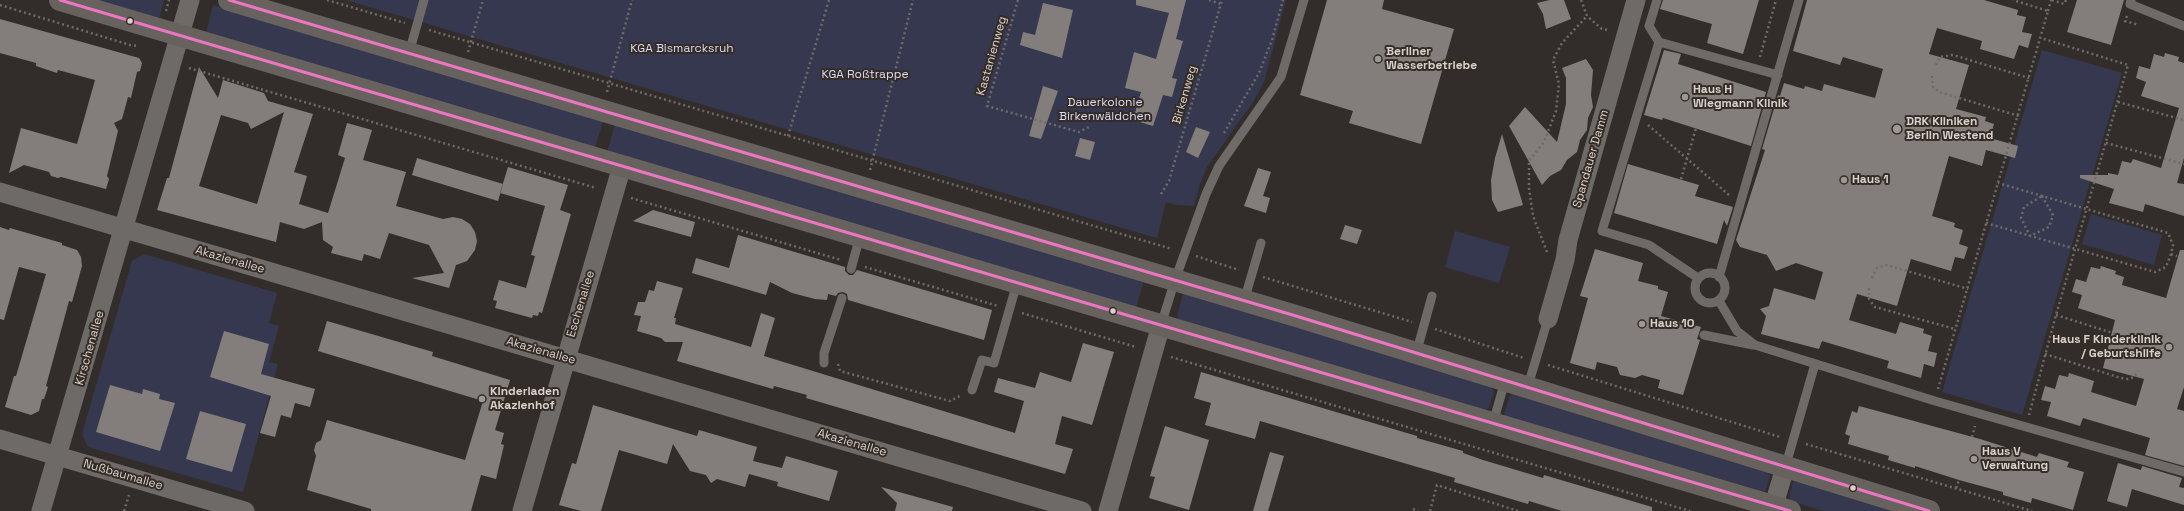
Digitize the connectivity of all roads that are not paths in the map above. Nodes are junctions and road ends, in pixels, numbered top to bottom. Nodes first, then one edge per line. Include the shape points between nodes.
1 (60, 0) edge
2 (190, 0) edge
3 (229, 0) edge
4 (424, 0) edge
5 (1304, 0) edge
6 (1636, 0) edge
7 (1657, 0) edge
8 (1799, 0) edge
9 (2131, 0) edge
10 (253, 3) edge
11 (2184, 26) edge
12 (181, 35) junction
13 (1659, 42) junction
14 (409, 53) junction
15 (1778, 75) junction
16 (622, 166) junction
17 (0, 192) edge
18 (124, 228) junction
19 (860, 236) junction
20 (1261, 243) dead end
21 (851, 266) road end
22 (1719, 277) junction
23 (1698, 278) junction
24 (1174, 280) junction
25 (1017, 283) junction
26 (1432, 296) dead end
27 (842, 298) dead end
28 (1244, 301) junction
29 (1719, 301) junction
30 (1548, 319) joint
31 (1162, 325) junction
32 (1704, 335) dead end
33 (1754, 345) junction
34 (1416, 354) junction
35 (565, 358) junction
36 (824, 363) dead end
37 (1815, 364) junction
38 (1505, 382) junction
39 (1527, 389) junction
40 (972, 390) road end
41 (1492, 423) junction
42 (0, 439) edge
43 (57, 456) junction
44 (1785, 468) junction
45 (2184, 472) edge
46 (1778, 509) edge
47 (41, 511) edge
48 (245, 511) edge
49 (522, 511) edge
50 (1082, 511) edge
51 (1108, 511) edge
52 (1929, 511) edge

1 - 12 main road
2 - 12 street, Kirschenallee
3 - 10 main road
4 - 14 lane
5 - 24 lane via 1281,77 1219,166
6 - 30 street, Spandauer Damm
7 - 13 lane via 1649,26
8 - 15 lane
9 - 11 lane via 2130,4
10 - 14 main road
12 - 16 main road
12 - 18 street, Kirschenallee
13 - 15 lane
13 - 23 lane via 1602,231 1649,245
14 - 24 main road
15 - 22 lane
16 - 19 main road
16 - 35 street, Eschenallee
17 - 18 street, Akazienallee
18 - 35 street, Akazienallee
18 - 43 street, Kirschenallee
19 - 21 lane
19 - 25 main road
20 - 28 lane
22 - 23 lane via 1706,273
22 - 29 lane via 1723,281 1725,292
23 - 29 lane via 1694,289 1698,299 1709,304
24 - 28 main road
24 - 31 lane
25 - 31 main road
25 - 40 lane via 994,363 982,360
26 - 34 lane
27 - 36 lane via 824,353
28 - 34 main road
29 - 33 lane via 1737,331
30 - 39 lane
31 - 41 main road
31 - 51 street
32 - 33 lane
33 - 37 lane
34 - 38 main road
35 - 49 street, Eschenallee
35 - 50 street, Akazienallee
37 - 44 lane
37 - 45 lane
38 - 39 main road
38 - 41 lane
39 - 44 main road
41 - 46 main road
42 - 43 street, Nußbaumallee
43 - 47 street, Kirschenallee
43 - 48 street, Nußbaumallee
44 - 46 street
44 - 52 main road

